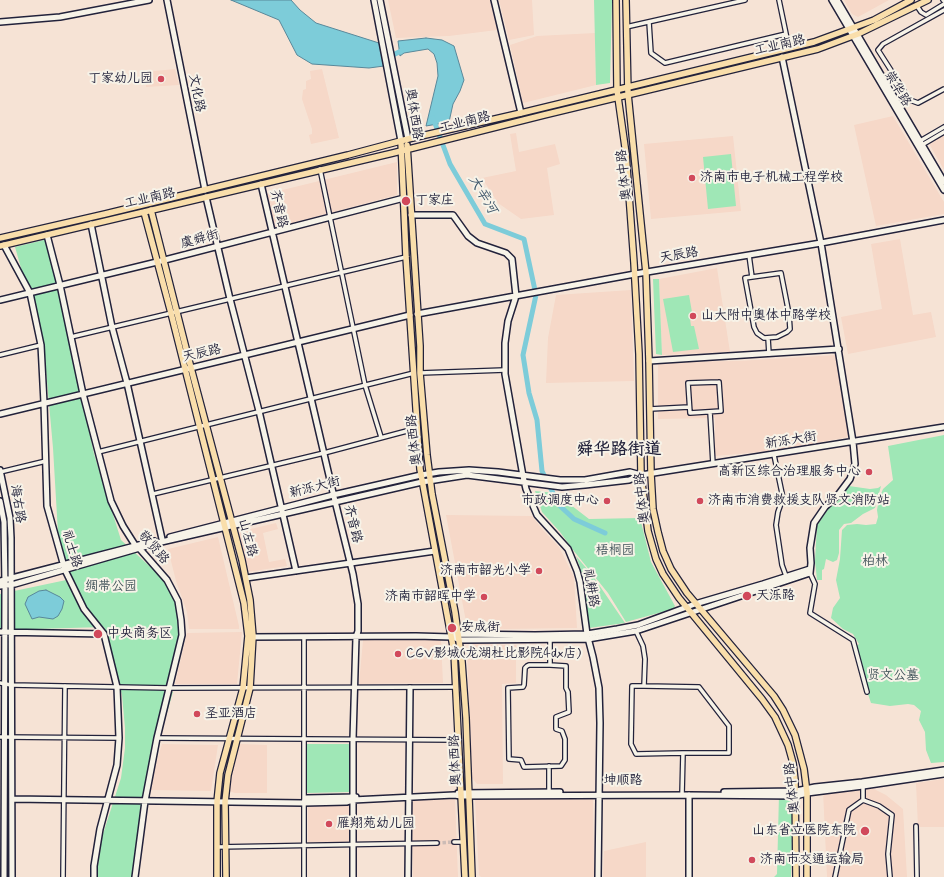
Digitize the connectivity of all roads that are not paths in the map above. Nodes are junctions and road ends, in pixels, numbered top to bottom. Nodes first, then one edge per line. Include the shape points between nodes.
1 (149, 0) edge
2 (167, 0) edge
3 (374, 0) edge
4 (380, 0) edge
5 (494, 0) edge
6 (616, 0) edge
7 (626, 0) edge
8 (745, 0) edge
9 (779, 0) edge
10 (832, 0) edge
11 (838, 0) edge
12 (911, 0) edge
13 (928, 0) edge
14 (944, 4) edge
15 (917, 6) junction
16 (944, 10) edge
17 (0, 22) edge
18 (649, 22) junction
19 (626, 27) junction
20 (852, 28) junction
21 (786, 34) junction
22 (856, 35) junction
23 (789, 48) junction
24 (782, 57) junction
25 (891, 72) junction
26 (882, 78) junction
27 (627, 87) junction
28 (944, 89) edge
29 (617, 90) junction
30 (628, 94) junction
31 (618, 97) junction
32 (521, 113) junction
33 (944, 127) edge
34 (944, 132) edge
35 (408, 139) junction
36 (401, 141) junction
37 (921, 143) junction
38 (404, 149) junction
39 (320, 169) junction
40 (944, 182) edge
41 (261, 184) junction
42 (205, 190) junction
43 (944, 190) edge
44 (206, 197) junction
45 (404, 198) junction
46 (151, 210) junction
47 (144, 212) junction
48 (411, 215) junction
49 (330, 217) junction
50 (944, 220) edge
51 (91, 224) junction
52 (272, 232) junction
53 (47, 235) junction
54 (0, 238) edge
55 (821, 243) junction
56 (2, 245) edge
57 (218, 247) junction
58 (748, 255) junction
59 (406, 257) junction
60 (164, 261) junction
61 (157, 262) junction
62 (343, 272) junction
63 (646, 273) junction
64 (635, 274) junction
65 (101, 275) junction
66 (752, 277) junction
67 (60, 285) junction
68 (284, 286) junction
69 (30, 293) junction
70 (516, 296) junction
71 (230, 299) junction
72 (0, 300) edge
73 (177, 312) junction
74 (171, 313) junction
75 (417, 314) junction
76 (410, 315) junction
77 (112, 327) junction
78 (354, 328) junction
79 (71, 337) junction
80 (768, 338) junction
81 (298, 342) junction
82 (41, 345) junction
83 (839, 350) junction
84 (769, 354) junction
85 (0, 355) edge
86 (245, 355) junction
87 (649, 361) junction
88 (191, 368) junction
89 (184, 369) junction
90 (504, 370) junction
91 (417, 373) junction
92 (127, 383) junction
93 (365, 385) junction
94 (83, 394) junction
95 (311, 398) junction
96 (44, 403) junction
97 (689, 407) junction
98 (650, 409) junction
99 (259, 412) junction
100 (710, 412) junction
101 (0, 414) edge
102 (206, 425) junction
103 (199, 426) junction
104 (944, 427) edge
105 (418, 428) junction
106 (381, 437) junction
107 (140, 441) junction
108 (853, 442) junction
109 (98, 452) junction
110 (324, 453) junction
111 (774, 455) junction
112 (46, 461) junction
113 (713, 464) junction
114 (271, 466) junction
115 (0, 472) edge
116 (651, 474) junction
117 (421, 475) junction
118 (641, 475) junction
119 (523, 476) junction
120 (430, 477) junction
121 (220, 478) junction
122 (213, 480) junction
123 (422, 482) junction
124 (524, 483) junction
125 (153, 494) junction
126 (333, 495) junction
127 (0, 500) edge
128 (335, 501) junction
129 (281, 508) junction
130 (282, 515) junction
131 (232, 524) junction
132 (225, 526) junction
133 (2, 527) edge
134 (162, 539) junction
135 (137, 547) junction
136 (435, 551) junction
137 (350, 563) junction
138 (64, 567) junction
139 (296, 571) junction
140 (810, 571) junction
141 (786, 576) junction
142 (11, 578) junction
143 (246, 578) junction
144 (4, 584) edge
145 (695, 604) junction
146 (700, 609) junction
147 (688, 610) junction
148 (636, 631) junction
149 (5, 632) edge
150 (104, 634) junction
151 (356, 636) junction
152 (588, 636) junction
153 (250, 637) junction
154 (304, 637) junction
155 (452, 637) junction
156 (459, 637) junction
157 (550, 639) junction
158 (550, 665) junction
159 (5, 684) edge
160 (65, 686) junction
161 (644, 686) junction
162 (117, 687) junction
163 (456, 687) junction
164 (169, 688) junction
165 (244, 688) junction
166 (250, 688) junction
167 (304, 688) junction
168 (355, 688) junction
169 (410, 688) junction
170 (867, 692) dead end
171 (5, 737) edge
172 (65, 738) junction
173 (119, 738) junction
174 (157, 738) junction
175 (229, 738) junction
176 (236, 738) junction
177 (304, 739) junction
178 (353, 739) junction
179 (410, 739) junction
180 (458, 740) junction
181 (683, 753) junction
182 (549, 766) junction
183 (944, 770) edge
184 (944, 774) edge
185 (862, 784) junction
186 (807, 790) junction
187 (549, 792) junction
188 (682, 793) junction
189 (461, 794) junction
190 (469, 794) junction
191 (599, 794) junction
192 (796, 794) junction
193 (690, 795) junction
194 (409, 796) junction
195 (353, 798) junction
196 (12, 799) junction
197 (64, 800) junction
198 (863, 800) junction
199 (108, 801) junction
200 (145, 801) junction
201 (217, 802) junction
202 (225, 802) junction
203 (304, 803) junction
204 (916, 826) dead end
205 (454, 842) tunnel mouth
206 (463, 842) junction
207 (408, 843) junction
208 (438, 843) tunnel mouth
209 (353, 844) junction
210 (304, 846) junction
211 (217, 847) junction
212 (225, 847) junction
213 (4, 877) edge
214 (12, 877) edge
215 (63, 877) edge
216 (94, 877) edge
217 (135, 877) edge
218 (217, 877) edge
219 (226, 877) edge
220 (304, 877) edge
221 (353, 877) edge
222 (408, 877) edge
223 (465, 877) edge
224 (472, 877) edge
225 (598, 877) edge
226 (689, 877) edge
227 (796, 877) edge
228 (807, 877) edge
229 (834, 877) edge
230 (890, 877) edge
231 (917, 877) edge

1 - 17 street via 60,17
2 - 42 street, 文化路
3 - 36 street, 奥体西路
4 - 35 street, 奥体西路
5 - 32 street
6 - 29 main road, 奥体中路
7 - 19 main road, 奥体中路
8 - 18 street
9 - 21 street
10 - 20 street, 崇华路
11 - 20 street, 崇华路
12 - 20 main road, 工业南路 via 874,20
13 - 15 main road, 工业南路
14 - 15 street via 926,15
15 - 22 main road, 工业南路
16 - 25 street via 883,44 878,50
18 - 19 street
18 - 21 street via 651,53 665,63
19 - 27 main road, 奥体中路
20 - 22 street, 崇华路
20 - 23 main road, 工业南路
21 - 23 street
22 - 24 main road, 工业南路 via 818,49
22 - 26 street, 崇华路
22 - 43 street, 崇华路
23 - 27 main road, 工业南路
24 - 30 main road, 工业南路
24 - 55 street
25 - 26 street
25 - 28 street via 910,100 918,103
26 - 37 street, 崇华路
27 - 29 main road, 工业南路
27 - 30 main road, 奥体中路
29 - 31 main road, 奥体中路
29 - 32 main road, 工业南路
30 - 31 main road, 工业南路
30 - 63 main road, 奥体中路
31 - 38 main road, 工业南路
31 - 64 main road, 奥体中路 via 626,154
32 - 35 main road, 工业南路
33 - 37 street
34 - 37 street
35 - 36 main road, 工业南路
35 - 38 main road, 奥体西路
36 - 38 main road, 奥体西路
36 - 42 main road, 工业南路
37 - 40 street, 崇华路
38 - 39 main road, 工业南路
38 - 45 main road, 奥体西路
38 - 48 main road, 奥体西路
39 - 41 main road, 工业南路
39 - 49 street
41 - 44 main road, 工业南路
41 - 52 street, 齐音路
42 - 54 main road, 工业南路
44 - 46 main road, 工业南路
44 - 57 street
45 - 49 street, 虞舜街
45 - 59 main road, 奥体西路
46 - 47 main road, 工业南路
46 - 60 main road, 山左路
47 - 51 main road, 工业南路
47 - 61 main road, 山左路
48 - 70 street via 453,215 468,236 477,243 506,253 512,259
48 - 75 main road, 奥体西路
49 - 52 street, 虞舜街
49 - 62 street
50 - 55 street, 天辰路
51 - 53 main road, 工业南路
51 - 65 street
52 - 57 street, 虞舜街
52 - 68 street, 齐音路
53 - 56 main road, 工业南路
53 - 67 street, 敬贤路
55 - 58 street, 天辰路
55 - 83 street
56 - 69 street, 礼士路
57 - 60 street, 虞舜街
57 - 71 street
58 - 63 street, 天辰路
58 - 66 street
59 - 62 street
59 - 76 main road, 奥体西路
60 - 61 street, 虞舜街
60 - 73 main road, 山左路
61 - 65 street, 虞舜街
61 - 74 main road, 山左路
62 - 68 street
62 - 78 street
63 - 64 street, 天辰路
63 - 87 main road, 奥体中路
64 - 70 street, 天辰路
64 - 118 main road, 奥体中路
65 - 67 street, 虞舜街
65 - 77 street
66 - 80 street via 745,278 754,327 757,333
66 - 80 street via 781,273 790,329 777,337
67 - 69 street, 虞舜街
67 - 79 street, 敬贤路
68 - 71 street
68 - 81 street, 齐音路
69 - 72 street, 虞舜街
69 - 82 street, 礼士路
70 - 75 street, 天辰路
70 - 90 street, 礼耕路 via 508,321
71 - 73 street
71 - 86 street
73 - 74 street
73 - 88 main road, 山左路
74 - 77 street
74 - 89 main road, 山左路
75 - 91 main road, 奥体西路
76 - 78 street, 天辰路
76 - 91 main road, 奥体西路
77 - 79 street
77 - 92 street
78 - 81 street, 天辰路
78 - 93 street
79 - 94 street, 敬贤路
80 - 84 street
81 - 86 street, 天辰路
81 - 95 street, 齐音路
82 - 85 street
82 - 96 street, 礼士路
83 - 84 street
83 - 108 street
84 - 87 street
86 - 88 street, 天辰路
86 - 99 street
87 - 98 main road, 奥体中路
88 - 89 street, 天辰路
88 - 102 main road, 山左路
89 - 92 street, 天辰路
89 - 103 main road, 山左路
90 - 91 street
90 - 119 street, 礼耕路
91 - 93 street
91 - 105 main road, 奥体西路
91 - 120 main road, 奥体西路
92 - 94 street, 天辰路
92 - 107 street
93 - 95 street
93 - 106 street
94 - 96 street, 天辰路
94 - 109 street, 敬贤路
95 - 99 street
95 - 110 street, 齐音路
96 - 101 street, 天辰路
96 - 112 street, 礼士路
97 - 98 street
97 - 100 street via 690,413
97 - 100 street via 688,384 719,382 721,411
98 - 116 main road, 奥体中路
99 - 102 street
99 - 114 street
100 - 113 street
102 - 103 street
102 - 121 main road, 山左路
103 - 107 street
103 - 122 main road, 山左路
104 - 108 street, 新泺大街
105 - 106 street
105 - 117 main road, 奥体西路
106 - 110 street
107 - 109 street
107 - 125 street
108 - 111 street, 新泺大街
108 - 140 street via 855,464 850,479 814,523
109 - 135 street, 敬贤路 via 111,501
110 - 114 street
110 - 126 street, 齐音路
111 - 113 street, 新泺大街
111 - 141 street via 783,498 776,525
112 - 115 street
112 - 138 street, 礼士路 via 47,506
113 - 116 street, 新泺大街
114 - 121 street
114 - 129 street
115 - 142 street, 海右路 via 10,518
116 - 118 street, 新泺大街
116 - 145 main road, 奥体中路 via 653,509 663,551 671,569
117 - 120 street, 新泺大街
117 - 123 main road, 奥体西路
117 - 126 street, 新泺大街
118 - 119 street, 新泺大街 via 630,472 585,480
118 - 124 street, 新泺大街 via 629,480 585,485
118 - 147 main road, 奥体中路 via 648,531 656,559
119 - 120 street, 新泺大街 via 469,470
119 - 124 street, 礼耕路
120 - 123 street, 新泺大街
120 - 124 street, 新泺大街 via 468,476
120 - 156 main road, 奥体西路
121 - 122 street
121 - 131 main road, 山左路
122 - 125 street
122 - 132 main road, 山左路
123 - 128 street, 新泺大街
123 - 136 main road, 奥体西路
124 - 152 street, 礼耕路 via 537,515 571,555 580,582
125 - 134 street
126 - 128 street, 齐音路
126 - 129 street, 新泺大街
127 - 133 street, 海右路
128 - 130 street, 新泺大街
128 - 137 street, 齐音路
129 - 130 street
129 - 131 street, 新泺大街
130 - 131 street, 新泺大街
130 - 139 street
131 - 132 street, 新泺大街
131 - 143 main road, 山左路
132 - 134 street, 新泺大街
132 - 135 street, 新泺大街
132 - 153 main road, 山左路
133 - 144 street, 海右路
134 - 135 street, 新泺大街
135 - 138 street, 新泺大街
135 - 164 street, 敬贤路 via 167,580 178,601 182,635
136 - 137 street
136 - 155 main road, 奥体西路
137 - 139 street
137 - 151 street, 齐音路 via 358,604
138 - 142 street, 新泺大街
138 - 144 street, 新泺大街
138 - 150 street, 礼士路 via 84,609
139 - 143 street
140 - 141 street
140 - 146 street
140 - 170 street via 815,584 810,613 853,640
141 - 145 street
142 - 144 street, 海右路
143 - 153 main road, 山左路 via 250,600
144 - 149 street, 海右路
145 - 146 main road, 奥体中路
145 - 147 street
146 - 147 street
146 - 186 main road, 奥体中路 via 783,710 795,734
147 - 148 street
147 - 152 street
147 - 192 main road, 奥体中路 via 775,717 793,763
148 - 152 street
148 - 161 street via 644,646
149 - 150 street
149 - 159 street, 海右路
150 - 162 street, 礼士路
151 - 154 street
151 - 155 street
151 - 168 street, 齐音路
152 - 156 street
152 - 157 street
152 - 191 street, 礼耕路 via 599,688
153 - 154 street
153 - 165 main road, 山左路
153 - 166 main road, 山左路
154 - 167 street
155 - 156 street
155 - 163 main road, 奥体西路
156 - 157 street
156 - 190 main road, 奥体西路
157 - 158 street
158 - 182 street via 566,666 569,712 556,717 556,729 562,731 565,739 565,760 561,766
158 - 182 street via 527,666 523,687 508,688 509,759 521,760 524,767
159 - 160 street
159 - 171 street, 海右路
160 - 162 street
160 - 172 street
161 - 181 street via 632,686 631,744 636,754
161 - 181 street via 699,687 729,726 729,753
162 - 164 street
162 - 173 street, 礼士路
163 - 169 street
163 - 180 main road, 奥体西路
164 - 165 street
164 - 174 street, 敬贤路
165 - 166 street
165 - 175 main road, 山左路
166 - 167 street
166 - 176 main road, 山左路
167 - 168 street
167 - 177 street
168 - 169 street
168 - 178 street, 齐音路
169 - 179 street
171 - 172 street
171 - 196 street, 海右路
171 - 213 street, 海右路
172 - 173 street
172 - 197 street
173 - 199 street, 礼士路 via 117,765
174 - 175 street
174 - 200 street, 敬贤路
175 - 176 street
175 - 201 main road, 山左路 via 220,773
176 - 177 street
176 - 202 main road, 山左路
177 - 178 street
177 - 203 street
178 - 179 street
178 - 195 street, 齐音路
179 - 180 street
179 - 194 street
180 - 189 main road, 奥体西路
181 - 188 street
182 - 187 street
183 - 185 street, 坤顺路
184 - 185 street, 坤顺路
185 - 186 street, 坤顺路
185 - 198 street
186 - 192 street, 坤顺路
186 - 228 main road, 奥体中路
187 - 190 street, 坤顺路
187 - 191 street, 坤顺路
188 - 191 street, 坤顺路
188 - 192 street, 坤顺路
188 - 193 street, 坤顺路
189 - 190 street, 坤顺路
189 - 194 street, 坤顺路
189 - 206 main road, 奥体西路
190 - 191 street, 坤顺路
190 - 224 main road, 奥体西路
191 - 225 street, 礼耕路
192 - 193 street, 坤顺路
192 - 227 main road, 奥体中路
193 - 226 street
194 - 195 street, 坤顺路
194 - 207 street
195 - 203 street, 坤顺路 via 347,802
195 - 209 street, 齐音路
196 - 197 street, 坤顺路
196 - 214 street, 海右路
197 - 199 street, 坤顺路
197 - 215 street
198 - 229 street via 849,810
198 - 230 street via 879,806 892,815 888,854
199 - 200 street, 坤顺路
199 - 216 street, 礼士路 via 100,829
200 - 201 street, 坤顺路
200 - 217 street, 敬贤路
201 - 202 street, 坤顺路
201 - 211 main road, 山左路
202 - 203 street, 坤顺路
202 - 212 main road, 山左路
203 - 210 street
204 - 231 street
205 - 206 street
206 - 223 main road, 奥体西路
207 - 208 street
207 - 209 street
207 - 222 street
209 - 210 street
209 - 221 street, 齐音路
210 - 212 street
210 - 220 street
211 - 212 street
211 - 218 main road, 山左路
212 - 219 main road, 山左路

